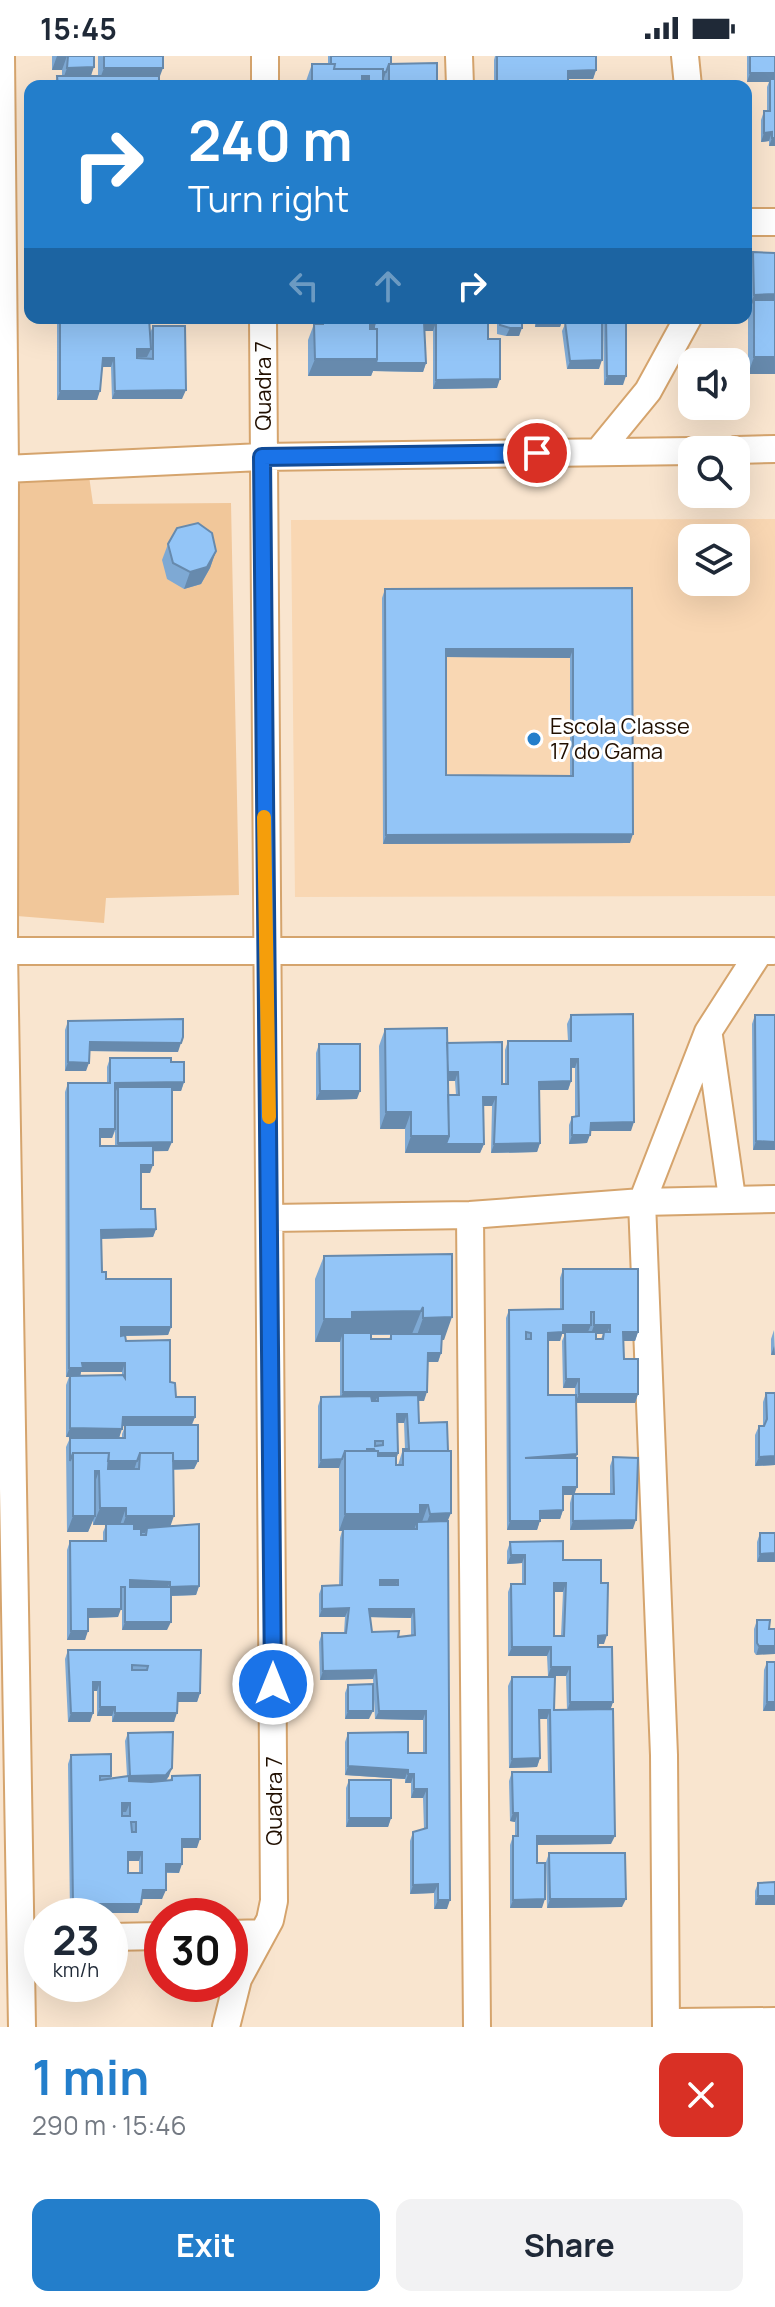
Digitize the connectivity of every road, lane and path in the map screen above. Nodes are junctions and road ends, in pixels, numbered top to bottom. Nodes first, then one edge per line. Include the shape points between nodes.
1 (1, 56) edge
2 (265, 56) edge
3 (459, 56) edge
4 (685, 56) edge
5 (265, 80) edge
6 (460, 80) edge
7 (687, 80) edge
8 (752, 222) edge
9 (775, 222) edge
10 (263, 324) edge
11 (685, 324) edge
12 (775, 449) edge
13 (750, 450) edge
14 (678, 451) edge
15 (598, 452) junction
16 (262, 457) junction
17 (5, 469) junction
18 (4, 951) junction
19 (265, 951) junction
20 (768, 951) edge
21 (708, 1032) junction
22 (732, 1198) junction
23 (775, 1199) edge
24 (642, 1202) junction
25 (470, 1215) junction
26 (271, 1218) junction
27 (31, 1898) edge
28 (248, 1933) edge
29 (261, 1933) junction
30 (25, 2002) edge
31 (775, 2026) edge
32 (22, 2027) edge
33 (226, 2027) edge
34 (477, 2027) edge
35 (666, 2027) edge
36 (677, 2027) edge

1 - 17 street
2 - 5 street
3 - 6 street
4 - 7 street
8 - 9 street
10 - 16 street, Quadra 7
11 - 15 street via 648,391
12 - 13 street
14 - 15 street
15 - 16 street
16 - 17 street
16 - 19 street, Quadra 7
17 - 18 street
18 - 19 street
18 - 27 street
19 - 20 street
19 - 26 street, Quadra 7
20 - 21 street
21 - 22 street
21 - 24 street
22 - 23 street
22 - 24 street
24 - 25 street
24 - 35 street via 664,1755
25 - 26 street
25 - 34 street
26 - 29 street, Quadra 7 via 274,1901
28 - 29 street
29 - 33 street, Quadra 7 via 238,1979
30 - 32 street
31 - 36 main road

